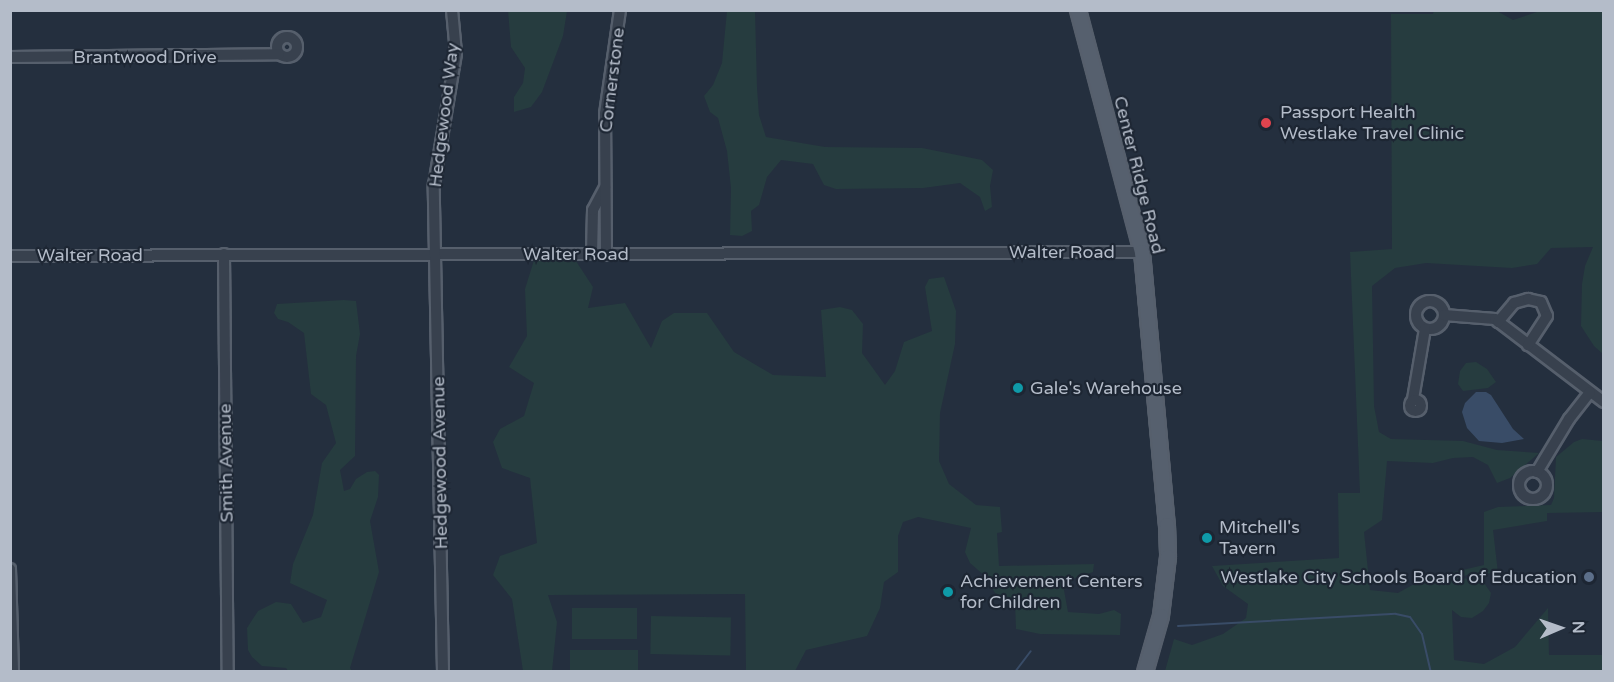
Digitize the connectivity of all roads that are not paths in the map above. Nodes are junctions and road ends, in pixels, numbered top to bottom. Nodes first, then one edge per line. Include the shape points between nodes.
1 (453, 10) edge
2 (620, 10) edge
3 (1078, 10) edge
4 (279, 54) dead end
5 (10, 57) edge
6 (605, 186) junction
7 (1142, 252) junction
8 (224, 254) junction
9 (592, 254) junction
10 (436, 255) junction
11 (606, 255) junction
12 (10, 256) edge
13 (1444, 315) junction
14 (1498, 322) junction
15 (1425, 329) junction
16 (1528, 345) junction
17 (1590, 392) junction
18 (1413, 399) dead end
19 (1604, 402) edge
20 (1537, 472) dead end
21 (10, 569) edge
22 (13, 672) edge
23 (228, 672) edge
24 (443, 672) edge
25 (1144, 672) edge

1 - 10 street, Hedgewood Way via 456,53 434,185
2 - 6 street, Cornerstone via 605,114
3 - 7 main road, Center Ridge Road
4 - 5 street, Brantwood Drive
6 - 9 street, Cornerstone via 593,210
6 - 11 street, Cornerstone
7 - 11 street, Walter Road
7 - 25 main road, Center Ridge Road via 1168,557 1161,616
8 - 10 street, Walter Road
8 - 12 street, Walter Road
8 - 23 street, Smith Avenue
9 - 10 street, Walter Road
9 - 11 street, Walter Road
10 - 24 street, Hedgewood Avenue
13 - 14 street via 1484,316
13 - 15 street via 1442,324
13 - 15 street via 1442,307 1432,301 1419,306 1416,321
14 - 16 street
14 - 16 street via 1514,303 1532,298 1541,302 1547,316
15 - 18 street
16 - 17 street
17 - 19 street
17 - 20 street
21 - 22 street

